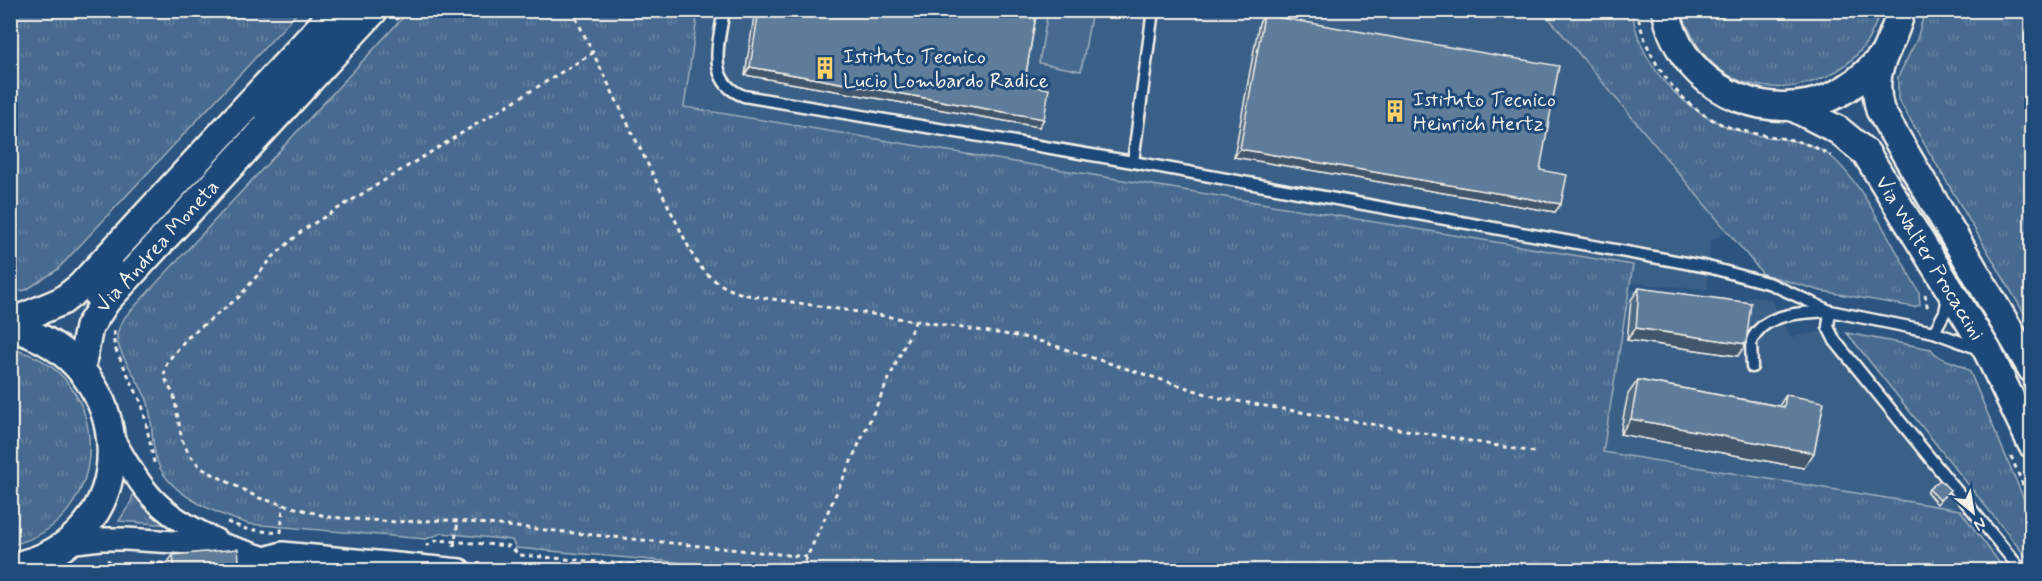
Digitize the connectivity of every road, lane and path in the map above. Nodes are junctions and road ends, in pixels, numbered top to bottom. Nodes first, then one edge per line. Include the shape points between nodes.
1 (322, 10) edge
2 (336, 10) edge
3 (354, 10) edge
4 (404, 10) edge
5 (572, 10) edge
6 (724, 10) edge
7 (1153, 10) edge
8 (1637, 10) edge
9 (1666, 10) edge
10 (1901, 10) edge
11 (382, 18) edge
12 (593, 53) junction
13 (1882, 56) junction
14 (1791, 106) junction
15 (249, 124) dead end
16 (1832, 157) dead end
17 (1133, 162) junction
18 (124, 258) dead end
19 (1937, 290) junction
20 (10, 310) edge
21 (1830, 311) junction
22 (1929, 315) dead end
23 (916, 320) junction
24 (10, 325) edge
25 (115, 327) dead end
26 (1934, 332) junction
27 (1988, 352) junction
28 (1752, 367) dead end
29 (81, 368) junction
30 (2031, 369) edge
31 (112, 437) junction
32 (2021, 448) edge
33 (1534, 452) dead end
34 (159, 474) dead end
35 (283, 504) junction
36 (2031, 507) edge
37 (220, 520) dead end
38 (458, 521) junction
39 (281, 533) junction
40 (292, 534) dead end
41 (455, 542) junction
42 (224, 545) junction
43 (416, 545) dead end
44 (454, 547) dead end
45 (807, 557) junction
46 (63, 559) edge
47 (115, 560) dead end
48 (141, 561) dead end
49 (175, 564) edge
50 (266, 564) edge
51 (10, 567) edge
52 (91, 570) edge
53 (460, 570) edge
54 (689, 570) edge
55 (801, 570) edge
56 (2021, 570) edge

1 - 20 lane, Via Andrea Moneta via 75,278 56,293
2 - 24 street, Via Andrea Moneta via 80,287 62,301
3 - 15 lane
4 - 11 path
5 - 12 path
6 - 17 lane via 718,69 724,84 736,93
7 - 17 lane
8 - 16 path via 1653,59 1687,101 1726,126 1786,137 1816,146
9 - 14 street, Via Walter Procaccini via 1685,57 1715,86 1754,104
10 - 13 street, Via Walter Procaccini via 1896,31
11 - 29 street, Via Andrea Moneta via 106,301 89,327
12 - 23 path via 693,256 716,283 752,296
12 - 35 path via 303,230 167,362 164,376 176,401 182,440 196,465 260,498
13 - 14 street, Via Walter Procaccini via 1862,78 1846,88 1811,104
13 - 30 street, Via Walter Procaccini via 1876,81 1883,118
14 - 19 street, Via Walter Procaccini via 1859,144
17 - 21 lane via 1708,267 1772,284
18 - 29 lane, Via Andrea Moneta via 87,306 82,324
19 - 22 path
19 - 26 lane via 1945,312
19 - 27 street, Via Walter Procaccini
21 - 26 lane
21 - 28 lane via 1795,314 1764,325 1750,342
21 - 56 lane via 1828,327 1835,341
23 - 33 path via 1030,338 1232,401
23 - 45 path
24 - 29 street via 47,340
25 - 34 path via 114,346 142,404 151,456
26 - 27 lane
27 - 32 street, Via Walter Procaccini
29 - 31 street via 98,392
31 - 42 street via 156,504 179,522
31 - 46 street via 110,470 101,498
32 - 36 path
35 - 38 path via 349,519
35 - 39 path
37 - 39 path via 246,529
38 - 41 path
38 - 45 path
39 - 40 path
41 - 43 path via 438,540 431,545
41 - 44 path
41 - 54 path via 508,546 520,555
42 - 46 street via 113,538
42 - 50 street
45 - 55 path
46 - 51 street
47 - 52 path
48 - 49 path
50 - 53 street via 282,553

